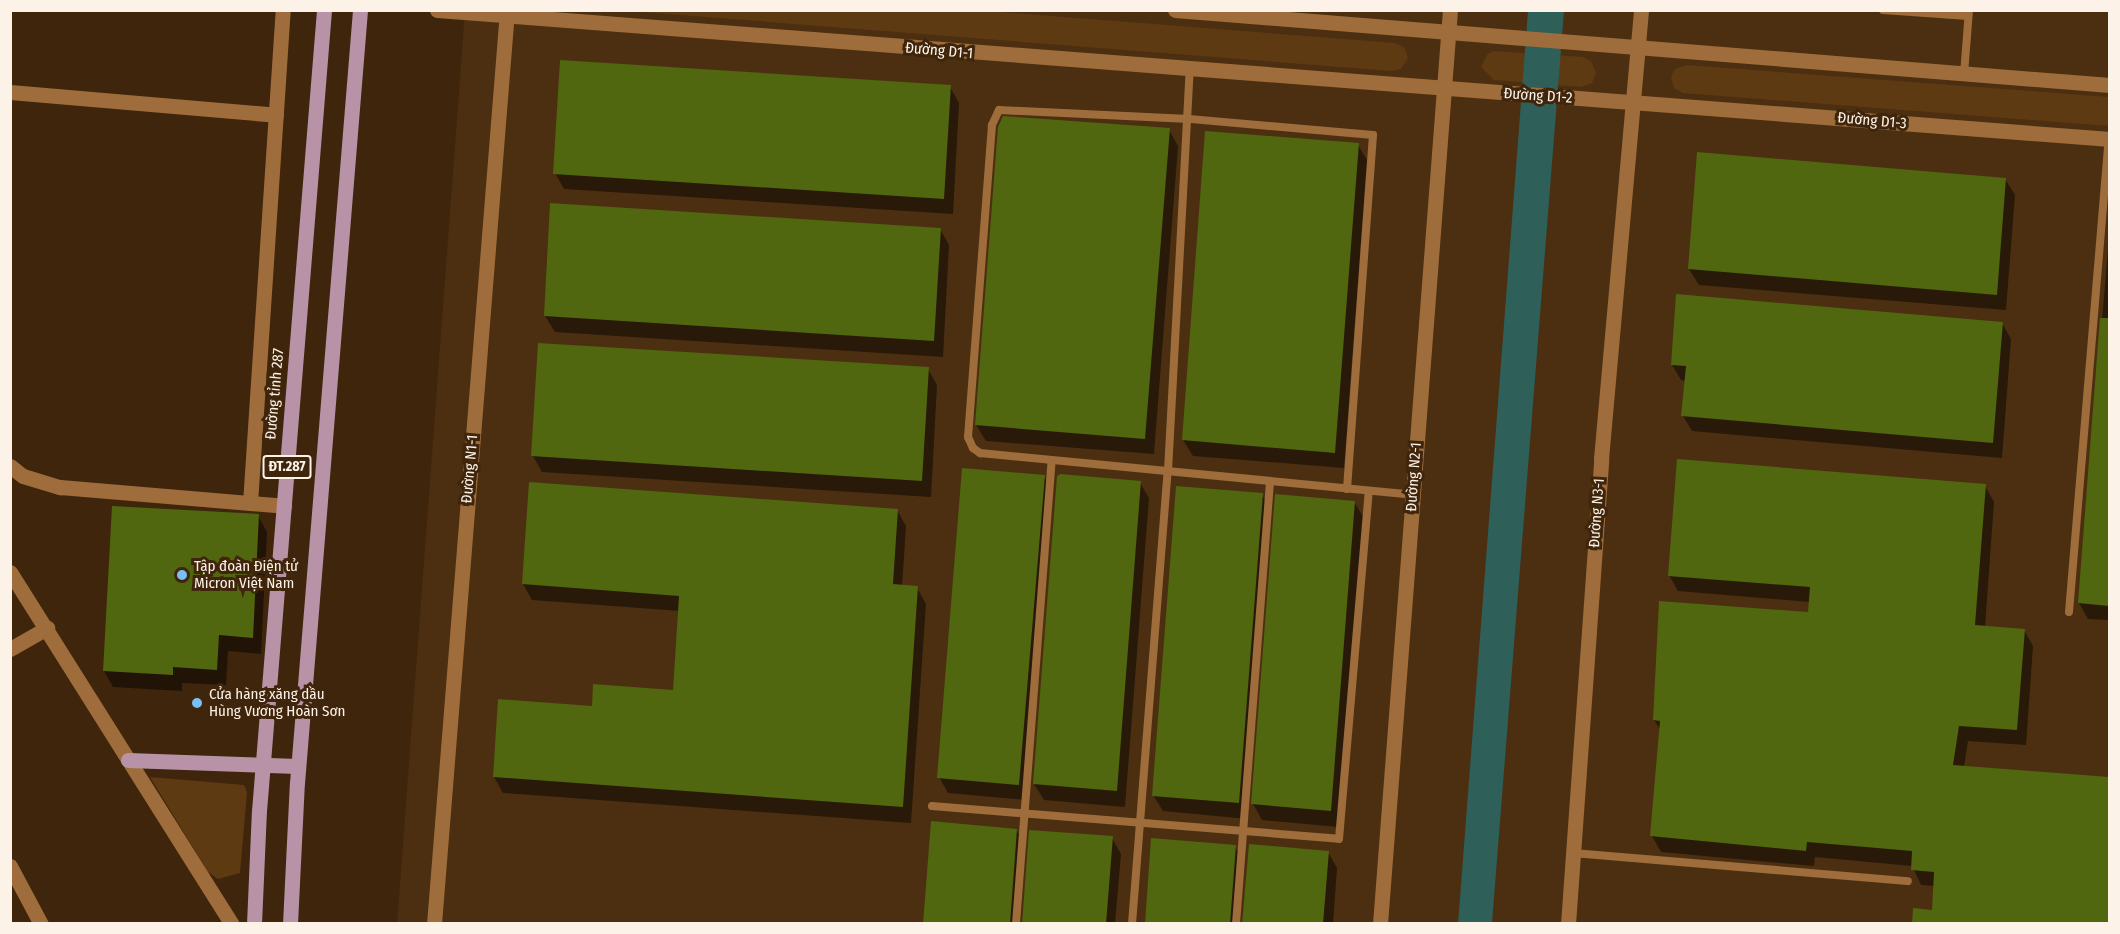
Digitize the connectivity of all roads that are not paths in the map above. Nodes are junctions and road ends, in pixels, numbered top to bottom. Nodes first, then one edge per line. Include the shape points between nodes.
1 (283, 10) edge
2 (324, 10) edge
3 (360, 10) edge
4 (437, 10) edge
5 (1174, 10) edge
6 (1450, 10) edge
7 (1641, 10) edge
8 (1883, 10) edge
9 (507, 13) edge
10 (1969, 13) edge
11 (1448, 30) junction
12 (1638, 47) junction
13 (1190, 71) junction
14 (1964, 74) junction
15 (2109, 85) edge
16 (1442, 90) junction
17 (10, 92) edge
18 (1634, 103) junction
19 (276, 115) junction
20 (1189, 119) junction
21 (2109, 139) edge
22 (1052, 460) junction
23 (10, 466) edge
24 (1168, 471) junction
25 (1270, 481) junction
26 (1347, 489) junction
27 (1370, 491) junction
28 (1413, 495) junction
29 (250, 503) junction
30 (284, 506) junction
31 (10, 572) edge
32 (2069, 612) dead end
33 (47, 628) junction
34 (10, 649) edge
35 (128, 760) junction
36 (263, 764) junction
37 (298, 766) junction
38 (932, 806) dead end
39 (1025, 812) junction
40 (1139, 820) junction
41 (1243, 830) junction
42 (1573, 853) junction
43 (12, 875) edge
44 (1908, 881) dead end
45 (41, 924) edge
46 (232, 924) edge
47 (254, 924) edge
48 (290, 924) edge
49 (434, 924) edge
50 (1016, 924) edge
51 (1132, 924) edge
52 (1236, 924) edge
53 (1380, 924) edge
54 (1568, 924) edge

1 - 19 street
2 - 30 main road, Đường tỉnh 287 / ĐT.287
3 - 37 main road, ĐT.287
4 - 9 street, Đường D1-1
5 - 11 street
6 - 11 street, Đường N2-1
7 - 12 street, Đường N3-1
8 - 10 lane
9 - 13 street, Đường D1-1
9 - 49 street, Đường N1-1
10 - 14 lane
11 - 12 street
11 - 16 street, Đường N2-1
12 - 14 street
12 - 18 street, Đường N3-1
13 - 16 street, Đường D1-1
13 - 20 lane
14 - 15 street
16 - 18 street, Đường D1-2
16 - 28 street, Đường N2-1
17 - 19 street
18 - 21 street, Đường D1-3
18 - 42 street, Đường N3-1 via 1601,459
19 - 29 street
20 - 22 lane via 1005,108 994,114 968,437 980,453
20 - 24 lane
20 - 26 lane via 1373,135
21 - 32 lane
22 - 24 lane
22 - 39 lane
23 - 29 street via 23,476 60,487
24 - 25 lane
24 - 40 lane
25 - 26 lane
25 - 41 lane
26 - 27 lane
27 - 28 lane
27 - 41 lane via 1339,839
28 - 53 street, Đường N2-1
29 - 30 street
30 - 36 main road, Đường tỉnh 287 / ĐT.287
31 - 33 street
33 - 34 street
33 - 35 street
35 - 36 main road
35 - 46 street
36 - 37 main road
36 - 47 main road, Đường tỉnh 287 / ĐT.287
37 - 48 main road, ĐT.287
38 - 39 lane
39 - 40 lane
39 - 50 lane
40 - 41 lane
40 - 51 lane
41 - 52 lane
42 - 44 lane
42 - 54 street, Đường N3-1
43 - 45 street

